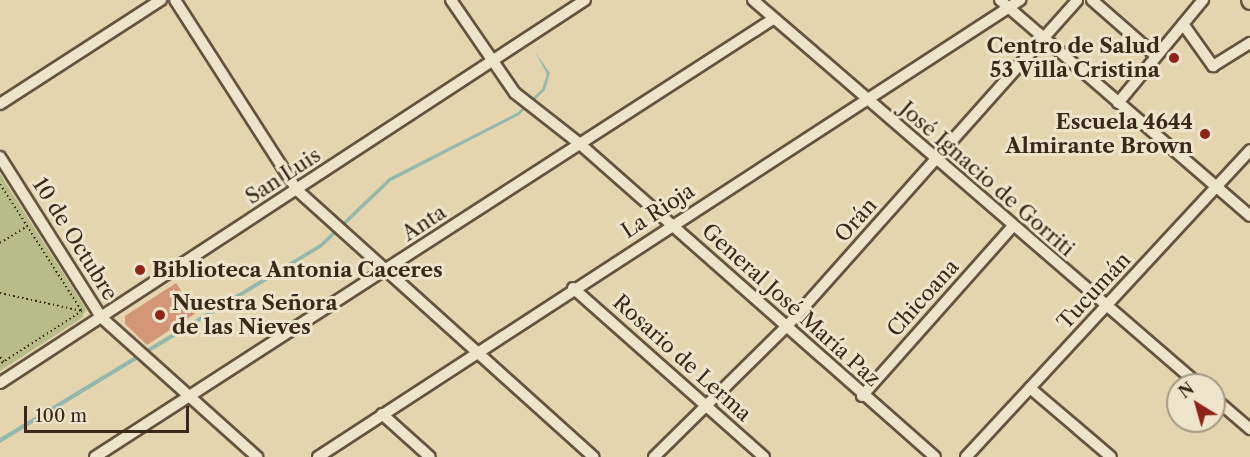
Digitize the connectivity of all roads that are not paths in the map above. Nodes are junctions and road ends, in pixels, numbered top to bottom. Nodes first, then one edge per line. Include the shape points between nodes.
1 (161, 0) edge
2 (175, 0) edge
3 (451, 0) edge
4 (585, 0) edge
5 (753, 0) edge
6 (1020, 0) edge
7 (1077, 0) edge
8 (1092, 0) edge
9 (1203, 0) edge
10 (1004, 4) edge
11 (774, 19) junction
12 (1183, 24) junction
13 (1043, 38) junction
14 (1250, 43) edge
15 (1156, 56) junction
16 (491, 61) junction
17 (864, 99) junction
18 (1118, 103) junction
19 (0, 104) edge
20 (580, 144) junction
21 (1250, 150) edge
22 (0, 157) edge
23 (936, 160) junction
24 (1217, 187) junction
25 (297, 190) junction
26 (1250, 216) edge
27 (672, 226) junction
28 (1012, 227) junction
29 (385, 272) junction
30 (573, 288) junction
31 (1106, 306) junction
32 (101, 317) junction
33 (788, 326) junction
34 (476, 352) junction
35 (1185, 373) edge
36 (0, 382) edge
37 (1030, 388) junction
38 (189, 395) junction
39 (862, 396) junction
40 (704, 405) junction
41 (1226, 408) edge
42 (382, 414) junction
43 (1250, 429) edge
44 (95, 457) edge
45 (257, 457) edge
46 (318, 457) edge
47 (430, 457) edge
48 (594, 457) edge
49 (654, 457) edge
50 (765, 457) edge
51 (935, 457) edge
52 (966, 457) edge
53 (1111, 457) edge

1 - 19 street
2 - 25 street
3 - 16 street, General José María Paz
4 - 16 street, San Luis
5 - 11 street, José Ignacio de Gorriti
6 - 10 street, La Rioja
7 - 13 street, Orán
8 - 15 street
9 - 12 street
10 - 13 street
10 - 17 street, La Rioja
11 - 17 street, José Ignacio de Gorriti
11 - 20 street, Anta
12 - 14 street via 1213,66
12 - 15 street
13 - 18 street
13 - 23 street, Orán
15 - 18 street
16 - 20 street, General José María Paz via 515,93
16 - 25 street, San Luis
17 - 23 street, José Ignacio de Gorriti
17 - 27 street, La Rioja
18 - 24 street
20 - 27 street, General José María Paz
20 - 29 street, Anta
21 - 24 street, Tucumán
22 - 32 street, 10 de Octubre
23 - 28 street, José Ignacio de Gorriti
23 - 33 street, Orán
24 - 26 street
24 - 31 street, Tucumán
25 - 29 street
25 - 32 street, San Luis
27 - 30 street, La Rioja
27 - 33 street, General José María Paz
28 - 31 street, José Ignacio de Gorriti
28 - 39 street, Chicoana
29 - 34 street
29 - 38 street, Anta
30 - 34 street, La Rioja
30 - 40 street, Rosario de Lerma
31 - 35 street, José Ignacio de Gorriti
31 - 37 street, Tucumán
32 - 36 street, San Luis
32 - 38 street, 10 de Octubre
33 - 39 street, General José María Paz
33 - 40 street, Orán
34 - 42 street, La Rioja
34 - 48 street
37 - 52 street, Tucumán
37 - 53 street
38 - 44 street, Anta
38 - 45 street, 10 de Octubre
39 - 51 street, General José María Paz
40 - 49 street, Orán
40 - 50 street, Rosario de Lerma
41 - 43 street
42 - 46 street, La Rioja
42 - 47 street

